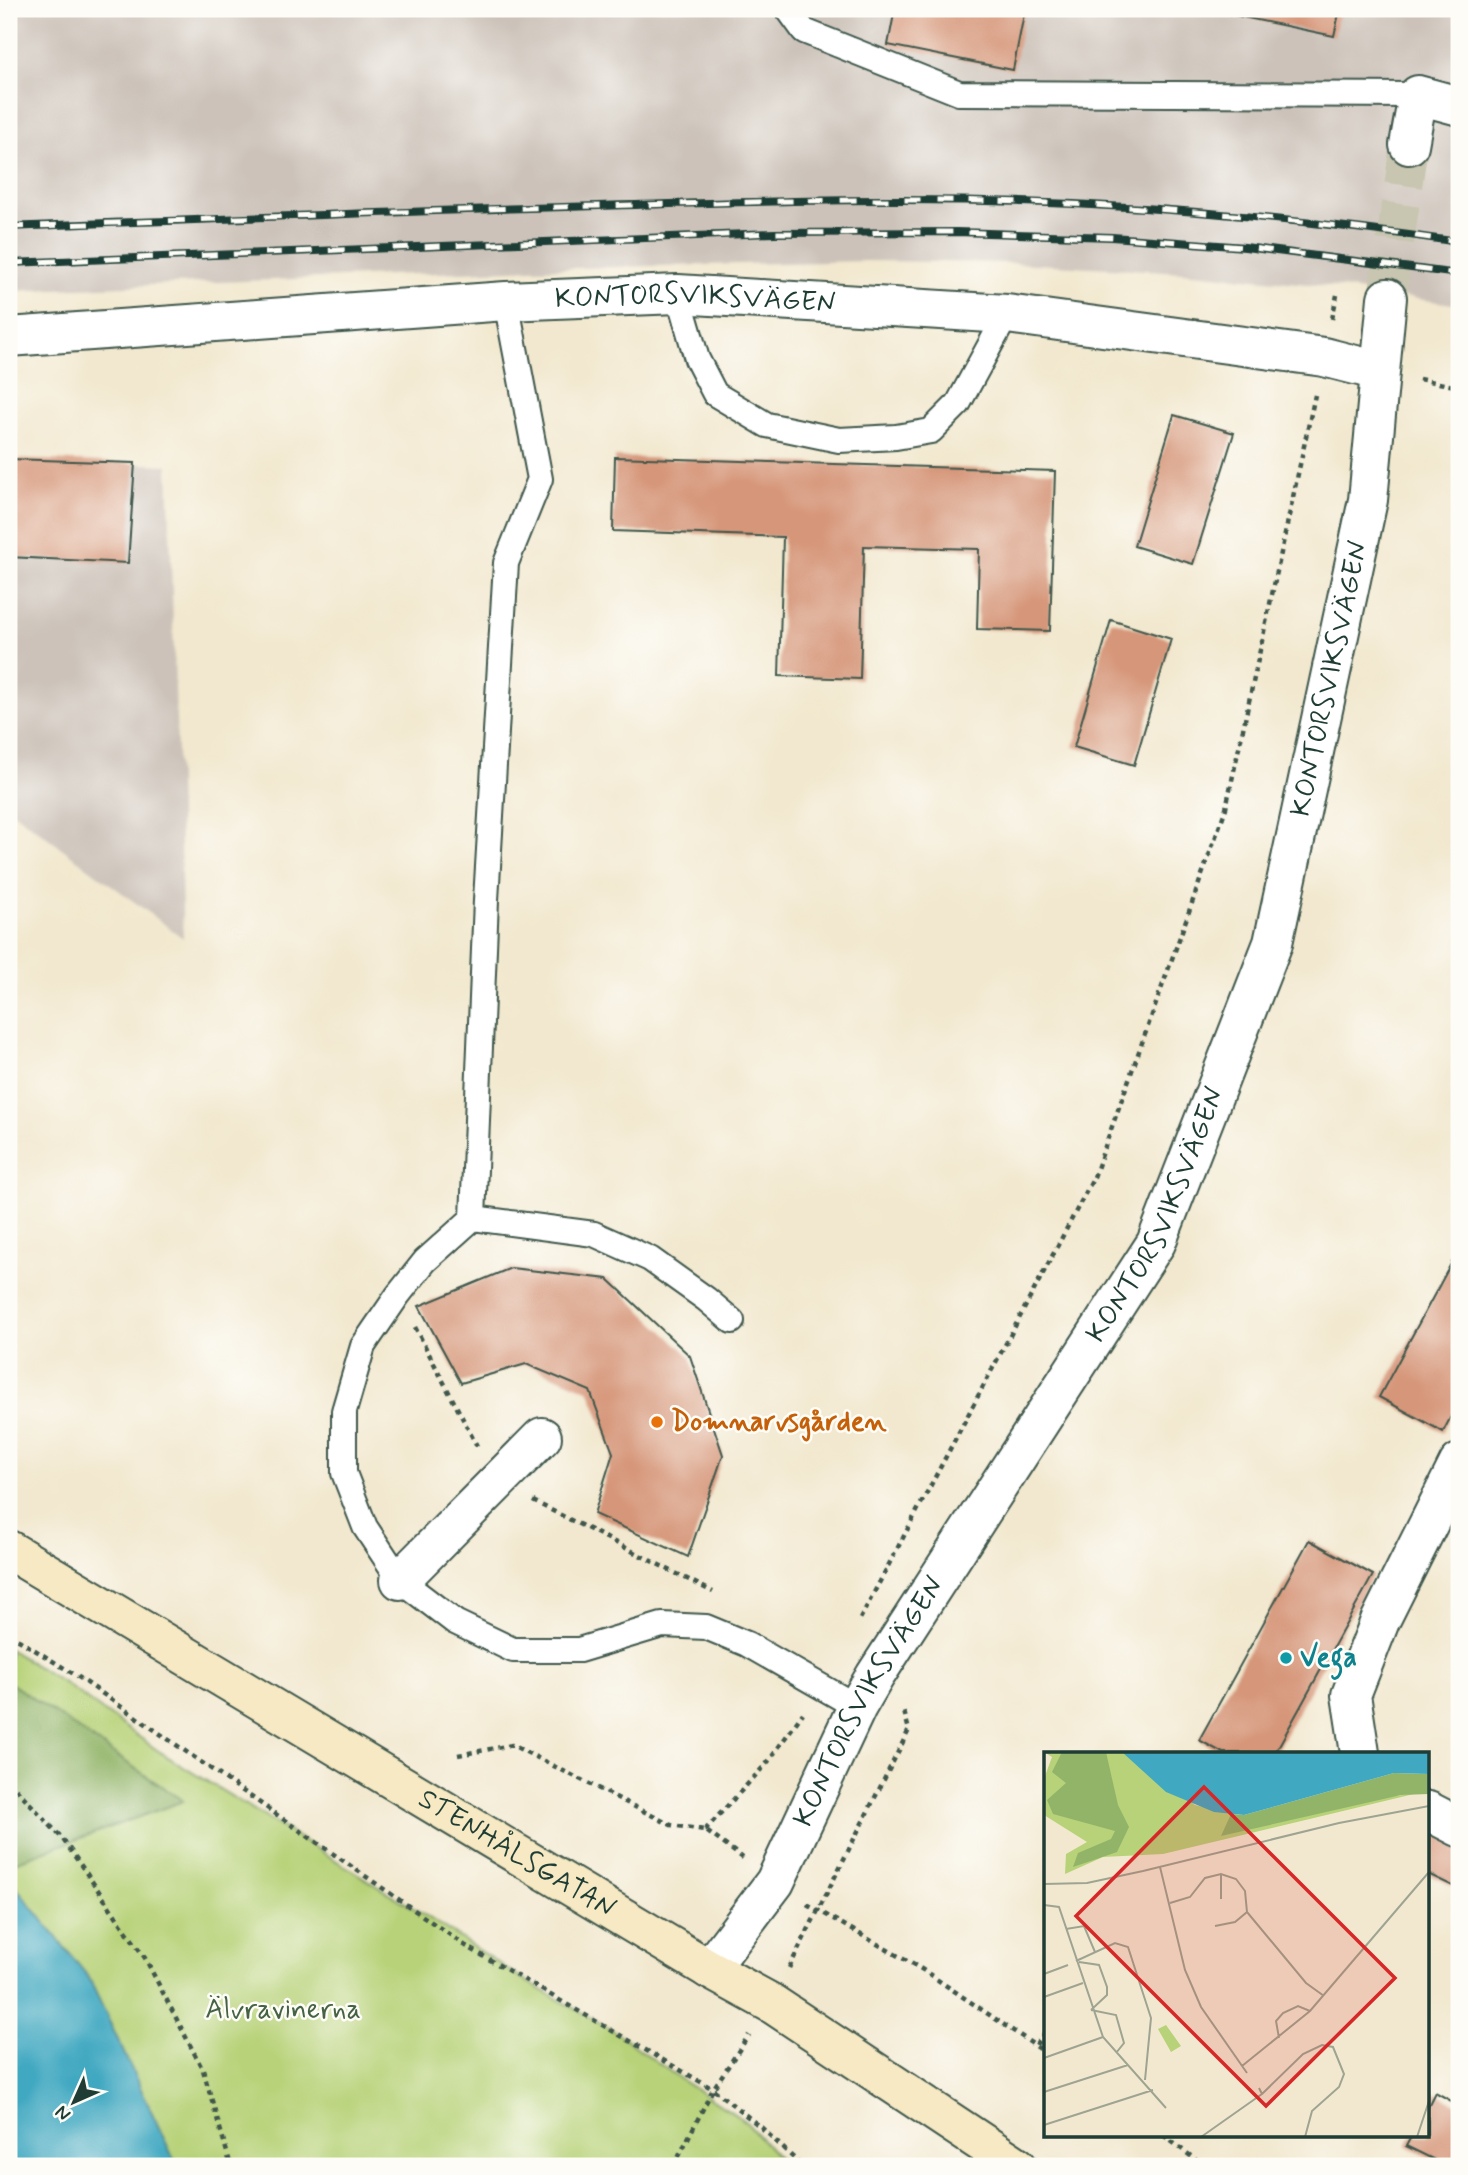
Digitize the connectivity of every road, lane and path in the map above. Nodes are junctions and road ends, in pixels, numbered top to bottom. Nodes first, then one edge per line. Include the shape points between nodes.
1 (788, 9) edge
2 (1418, 95) junction
3 (1459, 106) edge
4 (1409, 145) tunnel mouth
5 (678, 294) junction
6 (1337, 295) dead end
7 (1387, 298) tunnel mouth
8 (506, 301) junction
9 (1007, 314) junction
10 (9, 337) edge
11 (1324, 357) junction
12 (1379, 371) junction
13 (473, 1218) junction
14 (398, 1295) junction
15 (732, 1321) dead end
16 (542, 1437) dead end
17 (1459, 1463) edge
18 (496, 1483) junction
19 (9, 1550) edge
20 (400, 1580) junction
21 (717, 1594) dead end
22 (858, 1623) dead end
23 (9, 1634) edge
24 (822, 1686) junction
25 (857, 1707) junction
26 (1360, 1752) edge
27 (458, 1755) dead end
28 (9, 1782) edge
29 (1430, 1812) edge
30 (1459, 1827) edge
31 (705, 1830) junction
32 (775, 1882) junction
33 (709, 1969) junction
34 (1044, 2034) edge
35 (1036, 2046) junction
36 (1044, 2052) edge
37 (713, 2090) junction
38 (1164, 2136) edge
39 (231, 2166) edge
40 (674, 2166) edge
41 (802, 2166) edge
42 (1017, 2166) edge
43 (1204, 2166) edge

1 - 2 lane via 804,31 959,93
2 - 3 street
2 - 4 street
5 - 8 street, KONTORSVIKSVÄGEN
5 - 9 street, KONTORSVIKSVÄGEN
5 - 9 lane via 697,359 715,394 767,425 839,440 896,438 931,431 958,404
6 - 11 path
7 - 12 street, KONTORSVIKSVÄGEN
8 - 10 street, KONTORSVIKSVÄGEN
8 - 13 lane via 540,479 506,563
9 - 11 street, KONTORSVIKSVÄGEN
11 - 12 street, KONTORSVIKSVÄGEN
11 - 22 path via 1226,808 1094,1177
12 - 25 street, KONTORSVIKSVÄGEN via 1368,500 1276,930 1156,1244
13 - 14 lane via 425,1261
13 - 15 lane via 594,1234 650,1259
14 - 18 path
14 - 20 lane via 363,1346 344,1411 344,1436 345,1473 365,1527
16 - 18 street
17 - 26 street via 1380,1621 1351,1695
18 - 20 street
18 - 21 path
19 - 33 street, STENHÅLSGATAN
20 - 24 lane via 455,1622 513,1650 579,1650 662,1625 706,1627
23 - 37 path via 77,1676 472,1949
24 - 25 lane
24 - 31 path via 768,1762
25 - 32 street, KONTORSVIKSVÄGEN
27 - 31 path via 512,1745 671,1825
28 - 39 path via 62,1838 145,1958 203,2070
29 - 30 street
31 - 32 path
32 - 33 street, KONTORSVIKSVÄGEN
32 - 35 path via 818,1912 923,1970
33 - 42 street, STENHÅLSGATAN via 771,2003
34 - 35 path
35 - 36 path
37 - 40 path
37 - 41 path
38 - 43 path

